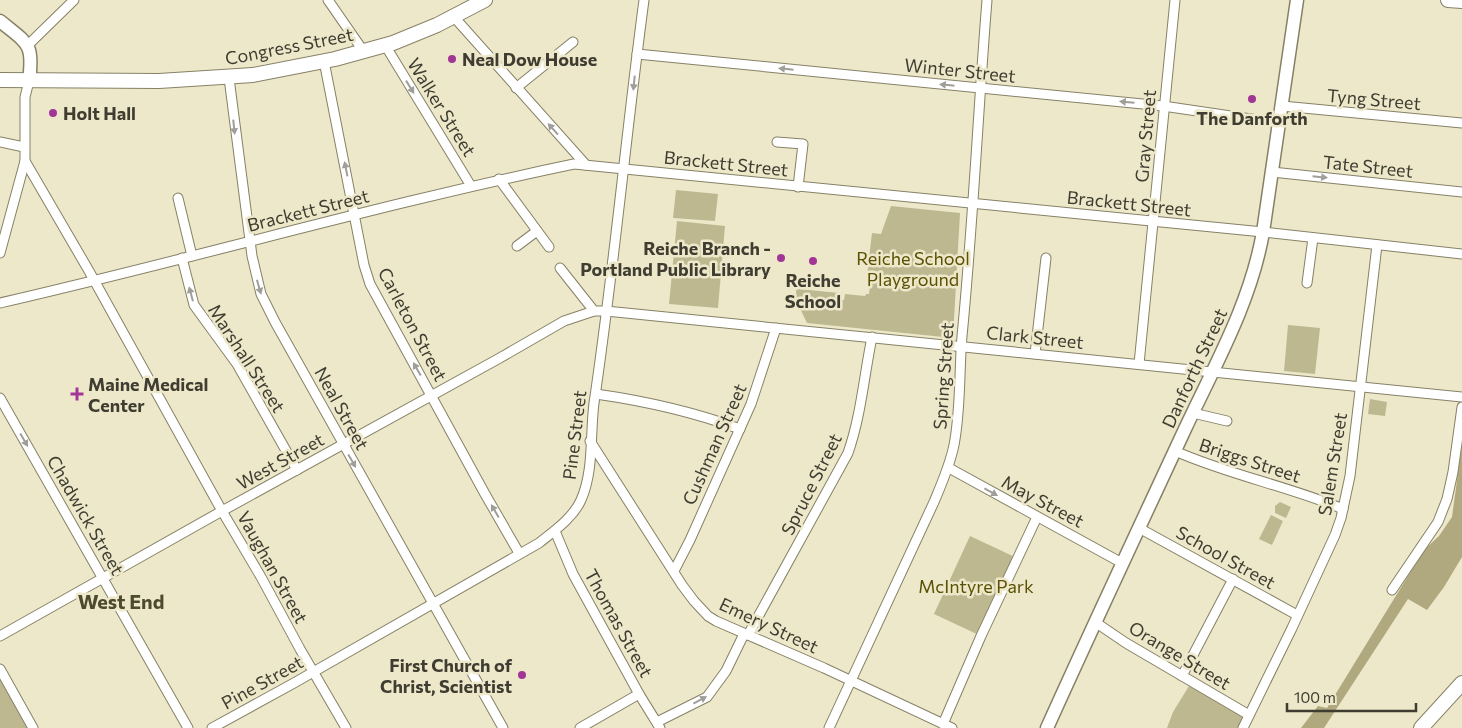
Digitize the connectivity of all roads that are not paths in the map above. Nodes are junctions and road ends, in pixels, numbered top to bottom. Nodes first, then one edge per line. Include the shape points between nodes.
1 (74, 0) edge
2 (328, 0) edge
3 (485, 0) edge
4 (644, 0) edge
5 (987, 0) edge
6 (1174, 0) edge
7 (1297, 0) edge
8 (1448, 0) edge
9 (1462, 1) edge
10 (454, 17) junction
11 (0, 21) edge
12 (573, 42) dead end
13 (28, 45) junction
14 (385, 45) junction
15 (364, 52) junction
16 (637, 54) junction
17 (324, 61) junction
18 (229, 78) junction
19 (0, 80) edge
20 (29, 81) junction
21 (516, 88) junction
22 (980, 89) junction
23 (1164, 106) junction
24 (1282, 106) junction
25 (1279, 123) junction
26 (1462, 124) edge
27 (0, 142) edge
28 (777, 142) dead end
29 (24, 147) junction
30 (25, 161) junction
31 (586, 165) junction
32 (624, 169) junction
33 (1272, 172) junction
34 (499, 179) junction
35 (471, 186) junction
36 (798, 187) junction
37 (1462, 192) edge
38 (178, 198) dead end
39 (972, 203) junction
40 (4, 215) edge
41 (354, 215) junction
42 (1153, 222) junction
43 (537, 231) junction
44 (1263, 232) junction
45 (1313, 238) junction
46 (249, 241) junction
47 (1377, 245) junction
48 (517, 246) dead end
49 (549, 247) dead end
50 (0, 254) edge
51 (1462, 254) edge
52 (192, 256) junction
53 (182, 258) junction
54 (1046, 258) dead end
55 (560, 268) dead end
56 (94, 281) junction
57 (1306, 283) dead end
58 (0, 303) edge
59 (606, 310) junction
60 (594, 311) junction
61 (776, 328) junction
62 (872, 337) junction
63 (961, 346) junction
64 (1035, 354) junction
65 (1139, 364) junction
66 (1213, 372) junction
67 (1360, 386) junction
68 (596, 394) junction
69 (432, 396) junction
70 (1462, 397) edge
71 (0, 398) edge
72 (1462, 407) edge
73 (1193, 413) junction
74 (1227, 421) dead end
75 (740, 429) junction
76 (590, 441) junction
77 (343, 445) junction
78 (1175, 451) junction
79 (949, 468) junction
80 (297, 470) junction
81 (1343, 509) junction
82 (222, 511) junction
83 (1037, 517) junction
84 (1139, 528) junction
85 (555, 531) junction
86 (519, 554) junction
87 (1122, 563) junction
88 (674, 571) junction
89 (104, 578) junction
90 (1233, 579) junction
91 (1392, 590) dead end
92 (433, 603) junction
93 (1298, 615) junction
94 (1095, 622) junction
95 (746, 634) junction
96 (0, 636) edge
97 (0, 668) edge
98 (314, 672) junction
99 (1182, 676) junction
100 (850, 680) junction
101 (1462, 683) edge
102 (639, 694) junction
103 (1249, 715) junction
104 (943, 724) junction
105 (658, 725) edge
106 (33, 728) edge
107 (188, 728) edge
108 (212, 728) edge
109 (346, 728) edge
110 (503, 728) edge
111 (580, 728) edge
112 (828, 728) edge
113 (952, 728) edge
114 (1047, 728) edge
115 (1243, 728) edge
116 (1421, 728) edge

1 - 13 street
2 - 15 street
3 - 10 main road, Congress Street
4 - 16 street, Pine Street
5 - 22 street, Spring Street
6 - 23 street, Gray Street
7 - 24 street, Danforth Street
8 - 9 main road
10 - 14 main road, Congress Street
10 - 21 street
11 - 13 street
12 - 21 street
13 - 20 street via 31,52
14 - 15 main road, Congress Street
14 -> 35 street, Walker Street
15 - 17 main road, Congress Street
22 -> 16 street, Winter Street
16 -> 32 street, Pine Street
17 - 18 main road, Congress Street
41 -> 17 street, Carleton Street
18 - 20 main road, Congress Street via 159,82
18 -> 46 street, Neal Street
19 - 20 main road, Congress Street
20 - 29 street via 25,97
31 -> 21 street
23 -> 22 street, Winter Street
22 - 39 street, Spring Street
23 - 25 street, Winter Street
23 - 42 street, Gray Street
24 - 25 street, Danforth Street
24 - 26 street, Tyng Street
25 - 33 street, Danforth Street
27 - 29 street
28 - 36 street via 803,144
29 - 30 street
30 - 40 street
30 - 56 street, Vaughan Street
31 - 32 street, Brackett Street
31 - 34 street, Brackett Street via 574,164
32 - 36 street, Brackett Street
32 - 59 street, Pine Street
33 -> 37 street, Tate Street
33 - 44 street, Danforth Street
34 - 35 street, Brackett Street
34 - 43 street
35 - 41 street, Brackett Street
36 - 39 street, Brackett Street
38 - 52 street
39 - 42 street, Brackett Street
39 - 63 street, Spring Street
40 - 50 street
41 - 46 street, Brackett Street
69 -> 41 street, Carleton Street via 370,284
42 - 44 street, Brackett Street
42 - 65 street, Gray Street
43 - 48 street
43 - 49 street
44 - 45 street, Brackett Street
44 - 66 street, Danforth Street via 1248,290
45 - 47 street, Brackett Street
45 - 57 street
46 - 52 street, Brackett Street
46 -> 77 street, Neal Street via 262,294
47 - 51 street, Brackett Street
47 - 67 street, Salem Street
52 - 53 street, Brackett Street
53 - 56 street, Brackett Street
80 -> 53 street, Marshall Street via 237,364 194,305
54 - 64 street
55 - 60 street
56 - 58 street, Brackett Street
56 - 82 street, Vaughan Street
59 - 60 street, West Street
59 - 61 street, Clark Street
59 - 68 street, Pine Street
60 - 69 street, West Street via 564,321
61 - 62 street, Clark Street
61 - 75 street, Cushman Street
62 - 63 street, Clark Street
62 - 95 street, Spruce Street via 848,453
63 - 64 street, Clark Street
63 - 79 street, Spring Street via 957,427
64 - 65 street, Clark Street
65 - 66 street, Clark Street
66 - 67 street, Clark Street
66 - 73 street, Danforth Street
67 - 70 street, Clark Street
67 - 81 street, Salem Street
68 - 75 street via 691,413
68 - 76 street, Pine Street
69 - 77 street, West Street
86 -> 69 street, Carleton Street
71 -> 89 street, Chadwick Street
72 - 91 street via 1447,499 1438,522
73 - 74 street
73 - 78 street, Danforth Street
75 - 88 street, Cushman Street
76 - 85 street, Pine Street via 581,500 573,514
76 - 88 street, Emery Street
77 - 80 street, West Street
77 -> 92 street, Neal Street
78 - 81 street, Briggs Street
78 - 84 street, Danforth Street
79 -> 83 street, May Street
79 - 100 street, Spring Street
80 - 82 street, West Street
81 - 93 street, Salem Street via 1335,535
82 - 89 street, West Street
82 - 98 street, Vaughan Street
83 - 87 street, May Street
83 - 104 street
84 - 87 street, Danforth Street
84 - 90 street, School Street
85 - 86 street, Pine Street
85 - 102 street, Thomas Street via 573,574
86 - 92 street, Pine Street
87 - 94 street, Danforth Street
88 - 95 street, Emery Street via 708,616
89 - 96 street, West Street
89 - 107 street, Chadwick Street
90 - 93 street, School Street
90 - 99 street
92 - 98 street, Pine Street
92 - 110 street, Neal Street
93 - 103 street, Salem Street
94 - 99 street, Orange Street
94 - 114 street, Danforth Street
95 - 100 street, Emery Street
105 -> 95 street, Spruce Street via 707,697
97 - 106 street
98 - 108 street, Pine Street
98 - 109 street, Vaughan Street
99 - 103 street, Orange Street
100 - 104 street, Emery Street
100 - 112 street, Spring Street
101 - 116 main road
102 - 105 street, Thomas Street
102 - 111 street
103 - 115 street, Salem Street
104 - 113 street, Emery Street

